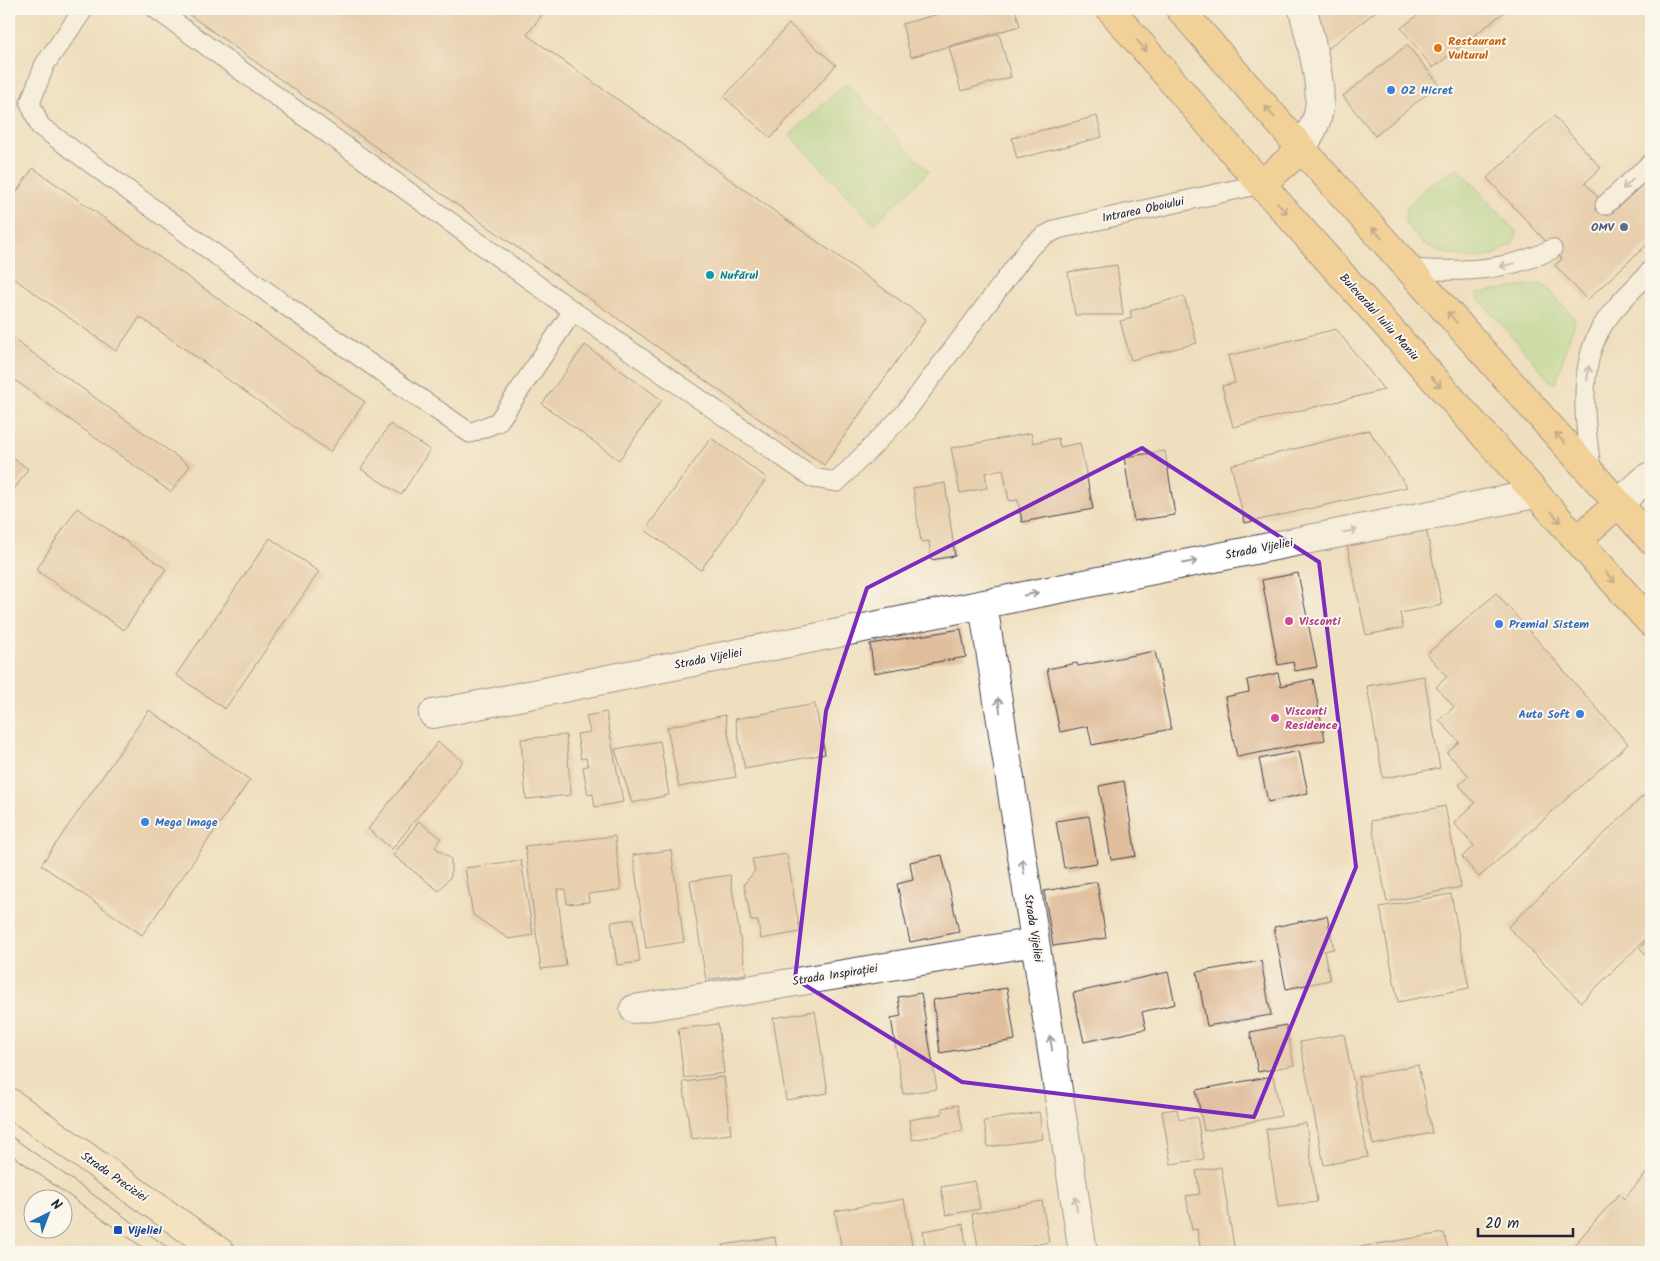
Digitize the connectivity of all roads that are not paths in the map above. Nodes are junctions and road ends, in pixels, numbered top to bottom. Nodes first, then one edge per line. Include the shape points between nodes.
1 (84, 9) edge
2 (156, 9) edge
3 (1110, 9) edge
4 (1180, 9) edge
5 (1303, 9) edge
6 (1302, 149) junction
7 (1651, 163) edge
8 (1261, 184) junction
9 (1605, 205) dead end
10 (1552, 248) dead end
11 (1409, 269) junction
12 (1651, 270) edge
13 (573, 311) junction
14 (1592, 474) junction
15 (1651, 476) edge
16 (1535, 494) junction
17 (1618, 504) junction
18 (1577, 540) junction
19 (1651, 540) edge
20 (983, 604) junction
21 (1651, 623) edge
22 (433, 714) dead end
23 (1035, 942) junction
24 (634, 1009) dead end
25 (9, 1102) edge
26 (220, 1252) edge
27 (1083, 1252) edge

1 - 13 lane via 45,64 30,103 40,126 278,300 470,433 498,422
2 - 13 lane
3 -> 8 main road, Bulevardul Iuliu Maniu
6 -> 4 main road
5 - 6 street via 1320,90 1314,127
6 - 8 main road
11 -> 6 main road
7 -> 9 lane
8 - 13 lane, Intrarea Oboiului via 1058,229 1044,236 1030,247 904,414 837,482 813,478
8 -> 16 main road, Bulevardul Iuliu Maniu
10 -> 11 lane via 1521,262 1498,267
14 -> 11 main road
14 -> 12 lane via 1586,405 1588,366 1593,346 1609,316
14 - 17 main road
15 - 17 street
16 -> 18 main road, Bulevardul Iuliu Maniu
20 -> 16 street, Strada Vijeliei
17 - 18 main road
17 - 19 main road
18 -> 21 main road, Bulevardul Iuliu Maniu
20 - 22 street, Strada Vijeliei
23 -> 20 street, Strada Vijeliei
23 - 24 street, Strada Inspirației
27 -> 23 street, Strada Vijeliei
25 - 26 street, Strada Preciziei

